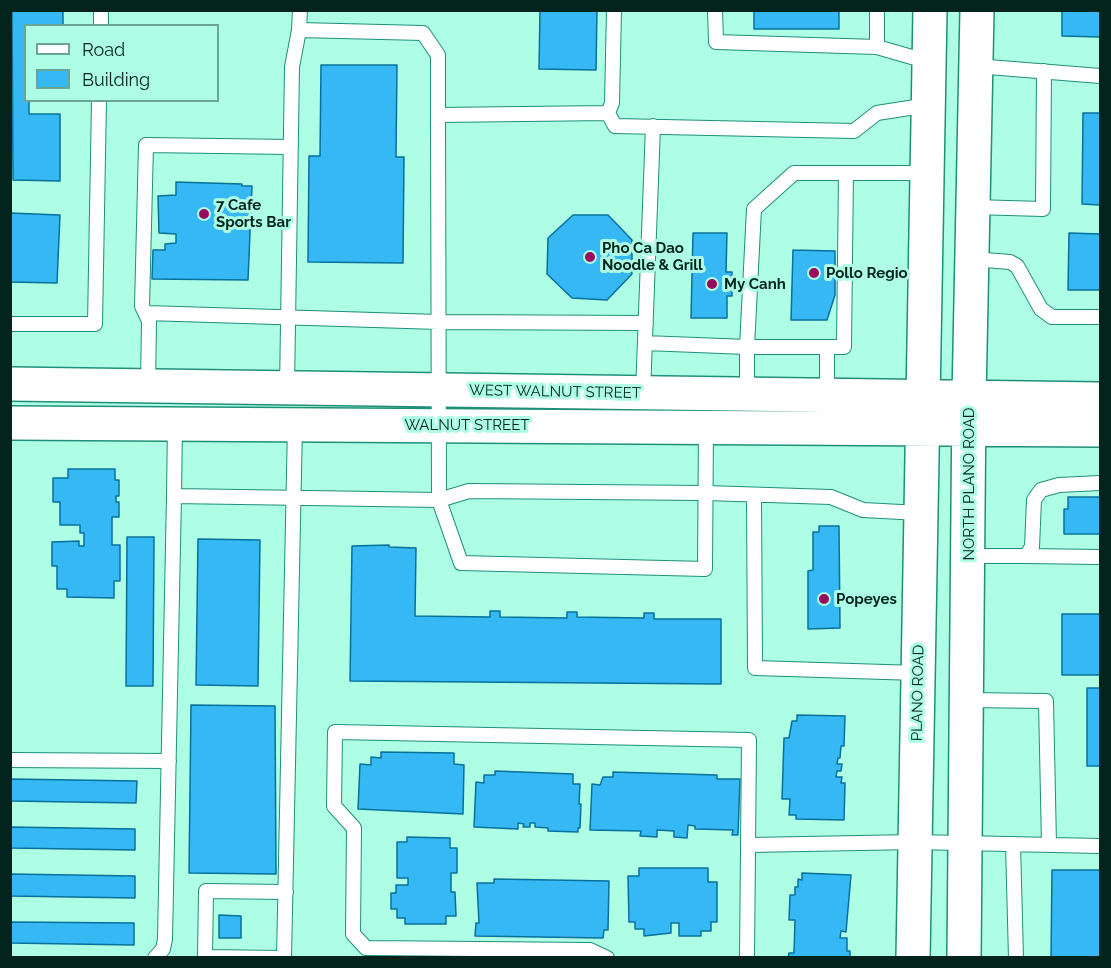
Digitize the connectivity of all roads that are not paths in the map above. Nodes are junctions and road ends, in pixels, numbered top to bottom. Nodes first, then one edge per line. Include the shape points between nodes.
1 (300, 10) edge
2 (614, 10) edge
3 (715, 10) edge
4 (877, 10) edge
5 (930, 10) edge
6 (942, 10) edge
7 (977, 10) edge
8 (299, 30) junction
9 (877, 47) junction
10 (929, 62) junction
11 (976, 66) junction
12 (1044, 71) junction
13 (1101, 76) edge
14 (99, 102) edge
15 (928, 105) junction
16 (608, 113) junction
17 (438, 115) junction
18 (653, 126) junction
19 (291, 147) junction
20 (846, 173) junction
21 (927, 173) junction
22 (973, 207) junction
23 (972, 259) junction
24 (146, 313) junction
25 (288, 317) junction
26 (1101, 317) edge
27 (439, 322) junction
28 (646, 323) junction
29 (10, 324) edge
30 (645, 343) junction
31 (747, 347) junction
32 (827, 347) junction
33 (10, 384) edge
34 (148, 386) junction
35 (287, 388) junction
36 (439, 390) junction
37 (643, 393) junction
38 (747, 394) junction
39 (827, 396) junction
40 (1101, 399) edge
41 (923, 413) junction
42 (969, 413) junction
43 (10, 423) edge
44 (175, 424) junction
45 (295, 424) junction
46 (438, 425) junction
47 (706, 427) junction
48 (1101, 430) edge
49 (1101, 483) edge
50 (706, 494) junction
51 (754, 495) junction
52 (174, 496) junction
53 (294, 498) junction
54 (439, 500) junction
55 (921, 513) junction
56 (968, 556) junction
57 (1026, 556) junction
58 (1101, 557) edge
59 (918, 673) junction
60 (967, 700) junction
61 (10, 760) edge
62 (169, 761) junction
63 (915, 842) junction
64 (965, 843) junction
65 (1013, 844) junction
66 (749, 845) junction
67 (1049, 845) junction
68 (1101, 846) edge
69 (286, 891) junction
70 (155, 957) edge
71 (283, 957) edge
72 (607, 957) edge
73 (747, 957) edge
74 (913, 957) edge
75 (964, 957) edge
76 (1016, 957) edge

1 - 8 lane
2 - 16 lane via 612,104
3 - 9 lane via 716,42
4 - 9 lane
5 - 10 main road
6 - 11 main road via 952,47
7 - 11 main road, NORTH PLANO ROAD
8 - 17 lane via 423,33 438,55
8 - 19 lane via 292,67
9 - 10 lane
10 - 15 main road
11 - 12 lane
11 - 15 main road via 950,81
11 - 22 main road, NORTH PLANO ROAD
12 - 13 lane
12 - 22 lane via 1044,209
14 - 29 lane via 94,324
15 - 18 lane via 877,113 854,131
15 - 21 main road
16 - 17 lane
16 - 18 lane via 615,126
17 - 27 lane
18 - 28 lane
19 - 24 lane via 146,144 142,306
19 - 25 lane
20 - 21 lane
20 - 31 lane via 794,173 754,209
20 - 32 lane via 844,347
21 - 41 main road
22 - 23 main road, NORTH PLANO ROAD
23 - 26 lane via 1017,266 1041,309 1052,317
23 - 42 main road, NORTH PLANO ROAD
24 - 25 lane
24 - 34 lane
25 - 27 lane
25 - 35 lane
27 - 28 lane
27 - 36 lane
28 - 30 lane
30 - 31 lane
30 - 37 lane
31 - 32 lane
31 - 38 lane
32 - 39 lane
33 - 34 main road, WEST WALNUT STREET
34 - 35 main road, WEST WALNUT STREET
35 - 36 main road, WEST WALNUT STREET
36 - 37 main road, WEST WALNUT STREET
36 - 46 lane
37 - 38 main road, WEST WALNUT STREET
38 - 39 main road, WEST WALNUT STREET
39 - 41 main road, WEST WALNUT STREET
40 - 42 main road, WEST WALNUT STREET
41 - 42 main road, WEST WALNUT STREET
41 - 47 main road, WALNUT STREET
41 - 55 main road, PLANO ROAD
42 - 48 main road, WEST WALNUT STREET
42 - 56 main road, NORTH PLANO ROAD
43 - 44 main road, WALNUT STREET
44 - 45 main road, WALNUT STREET
44 - 52 lane
45 - 46 main road, WALNUT STREET
45 - 53 lane
46 - 47 main road, WALNUT STREET
46 - 54 lane
47 - 50 lane
49 - 57 lane via 1041,490 1034,500 1032,547
50 - 51 lane
50 - 54 lane via 470,491
50 - 54 lane via 705,569 461,563
51 - 55 lane via 831,497 863,510
51 - 59 lane via 755,668
52 - 53 lane
52 - 62 lane
53 - 54 lane
53 - 69 lane
55 - 59 main road, PLANO ROAD
56 - 57 lane
56 - 60 main road, NORTH PLANO ROAD
57 - 58 lane
59 - 63 main road, PLANO ROAD
60 - 64 main road, NORTH PLANO ROAD
60 - 67 lane via 1046,701
61 - 62 lane
62 - 70 lane via 165,939
63 - 64 lane
63 - 66 lane
63 - 74 main road, PLANO ROAD
64 - 65 lane
64 - 75 main road, NORTH PLANO ROAD
65 - 67 lane
65 - 76 lane
66 - 72 lane via 749,740 335,732 334,806 354,828 353,934 366,948 590,950
66 - 73 lane
67 - 68 lane
69 - 71 lane
69 - 71 lane via 206,891 205,957

